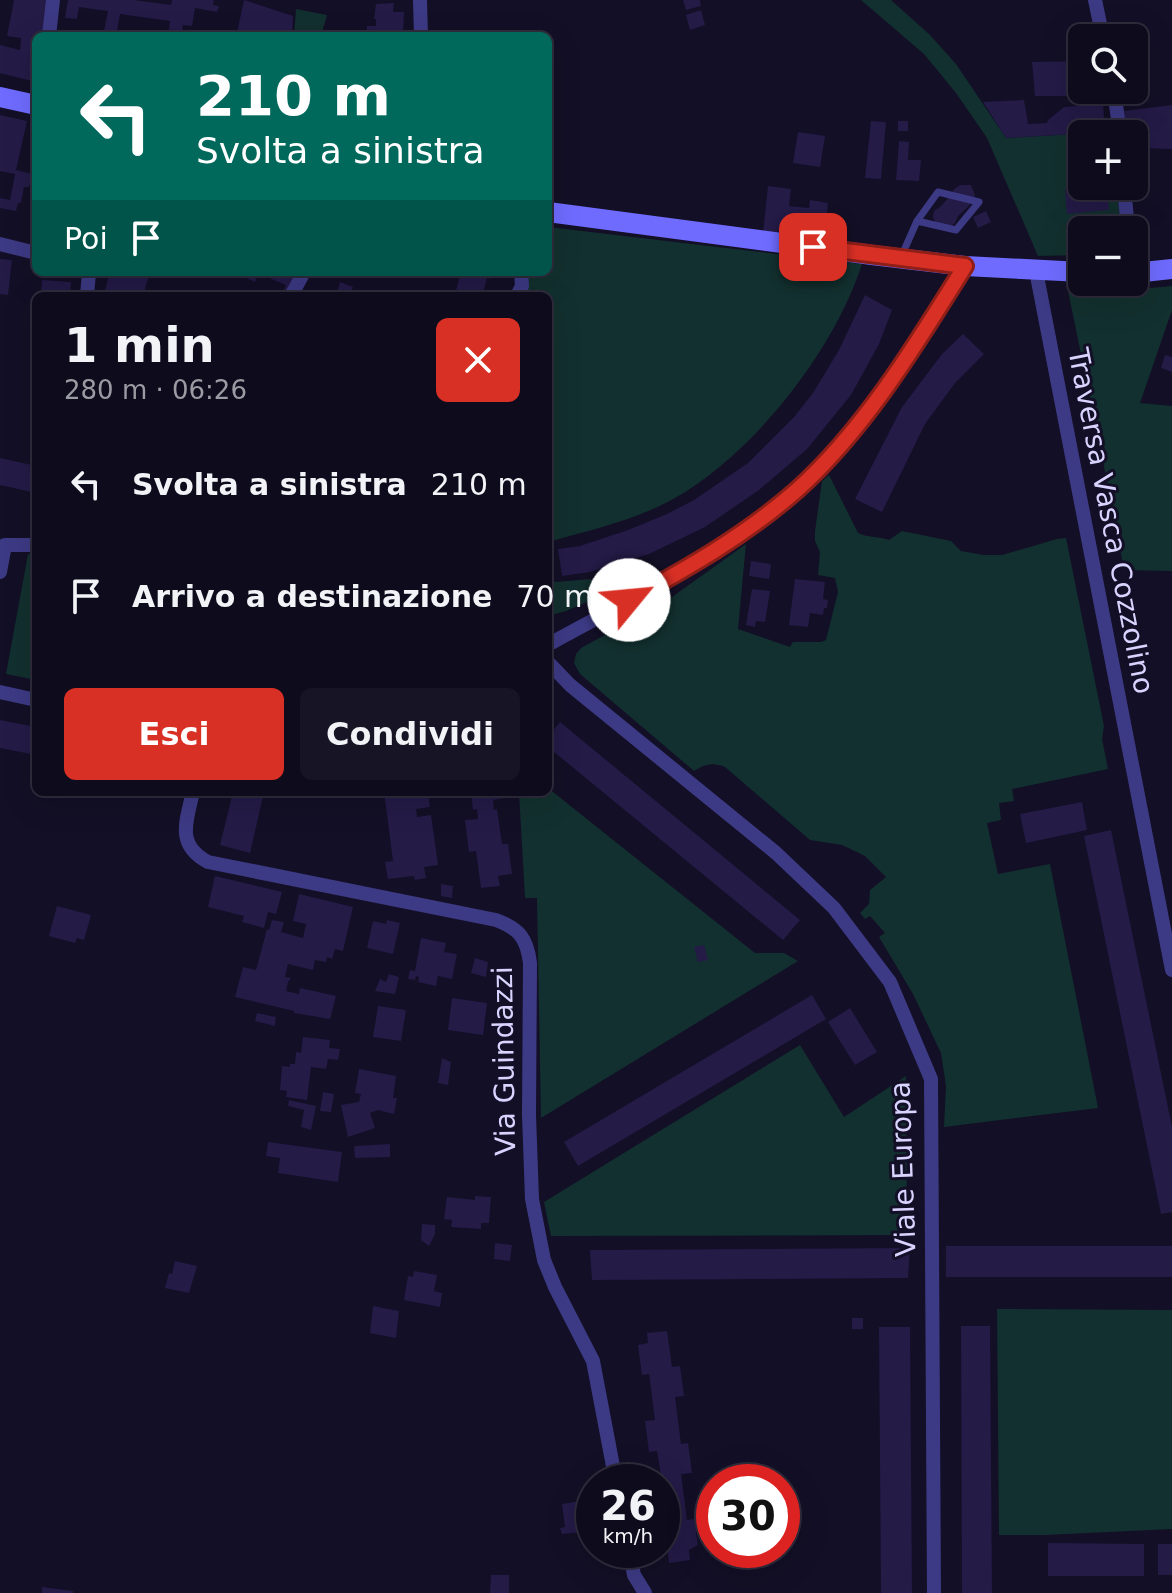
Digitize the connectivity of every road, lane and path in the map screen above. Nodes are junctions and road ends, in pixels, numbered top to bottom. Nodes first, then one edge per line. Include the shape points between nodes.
1 (53, 0) edge
2 (420, 0) edge
3 (1095, 0) edge
4 (1100, 24) edge
5 (49, 32) edge
6 (421, 32) edge
7 (0, 97) edge
8 (32, 104) edge
9 (552, 213) edge
10 (917, 221) junction
11 (0, 244) edge
12 (32, 252) edge
13 (901, 257) junction
14 (965, 266) junction
15 (1172, 269) edge
16 (1036, 271) junction
17 (1068, 272) edge
18 (1148, 272) edge
19 (32, 545) edge
20 (0, 572) edge
21 (552, 637) edge
22 (552, 666) edge
23 (0, 692) edge
24 (32, 699) edge
25 (192, 796) edge
26 (1172, 970) edge
27 (613, 1464) edge
28 (633, 1568) edge
29 (641, 1592) edge
30 (934, 1593) edge

1 - 5 street
2 - 6 street
3 - 4 street
7 - 8 main road
9 - 13 main road
10 - 10 lane via 956,230 979,202 938,192
10 - 13 lane
11 - 12 street
13 - 14 main road
14 - 16 main road
14 - 21 street via 852,431 797,489 680,573
15 - 18 main road
16 - 17 main road
16 - 26 street, Traversa Vasca Cozzolino
19 - 20 street via 5,545
22 - 30 street, Viale Europa via 834,908 890,982 931,1079
23 - 24 street
25 - 27 street, Via Guindazzi via 186,840 208,862 496,920 521,935 530,963 532,1199 544,1260 593,1361
28 - 29 street

